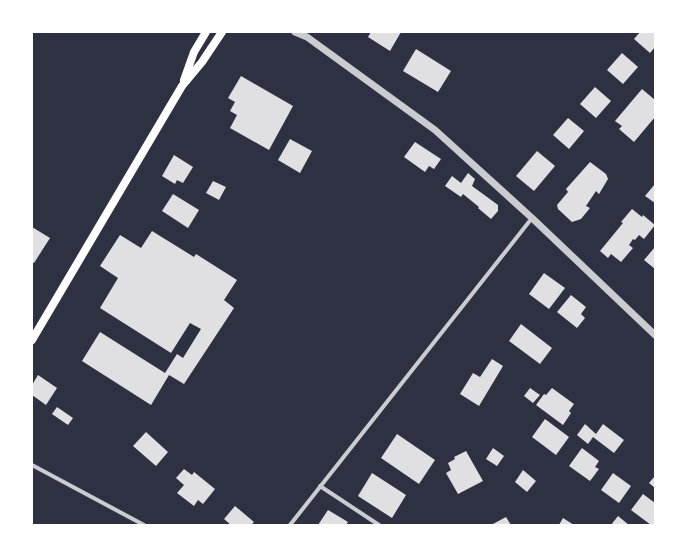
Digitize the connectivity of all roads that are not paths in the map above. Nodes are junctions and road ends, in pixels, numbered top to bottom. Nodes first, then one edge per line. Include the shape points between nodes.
1 (206, 32) edge
2 (295, 32) edge
3 (222, 33) edge
4 (305, 35) edge
5 (182, 86) junction
6 (532, 218) junction
7 (655, 335) edge
8 (32, 340) edge
9 (32, 465) edge
10 (320, 486) junction
11 (144, 525) edge
12 (290, 525) edge
13 (379, 525) edge

1 - 5 main road via 194,52
2 - 4 street
3 - 5 main road
4 - 6 street via 435,130
5 - 8 main road
6 - 7 street
6 - 10 street
9 - 11 street
10 - 12 street
10 - 13 street

